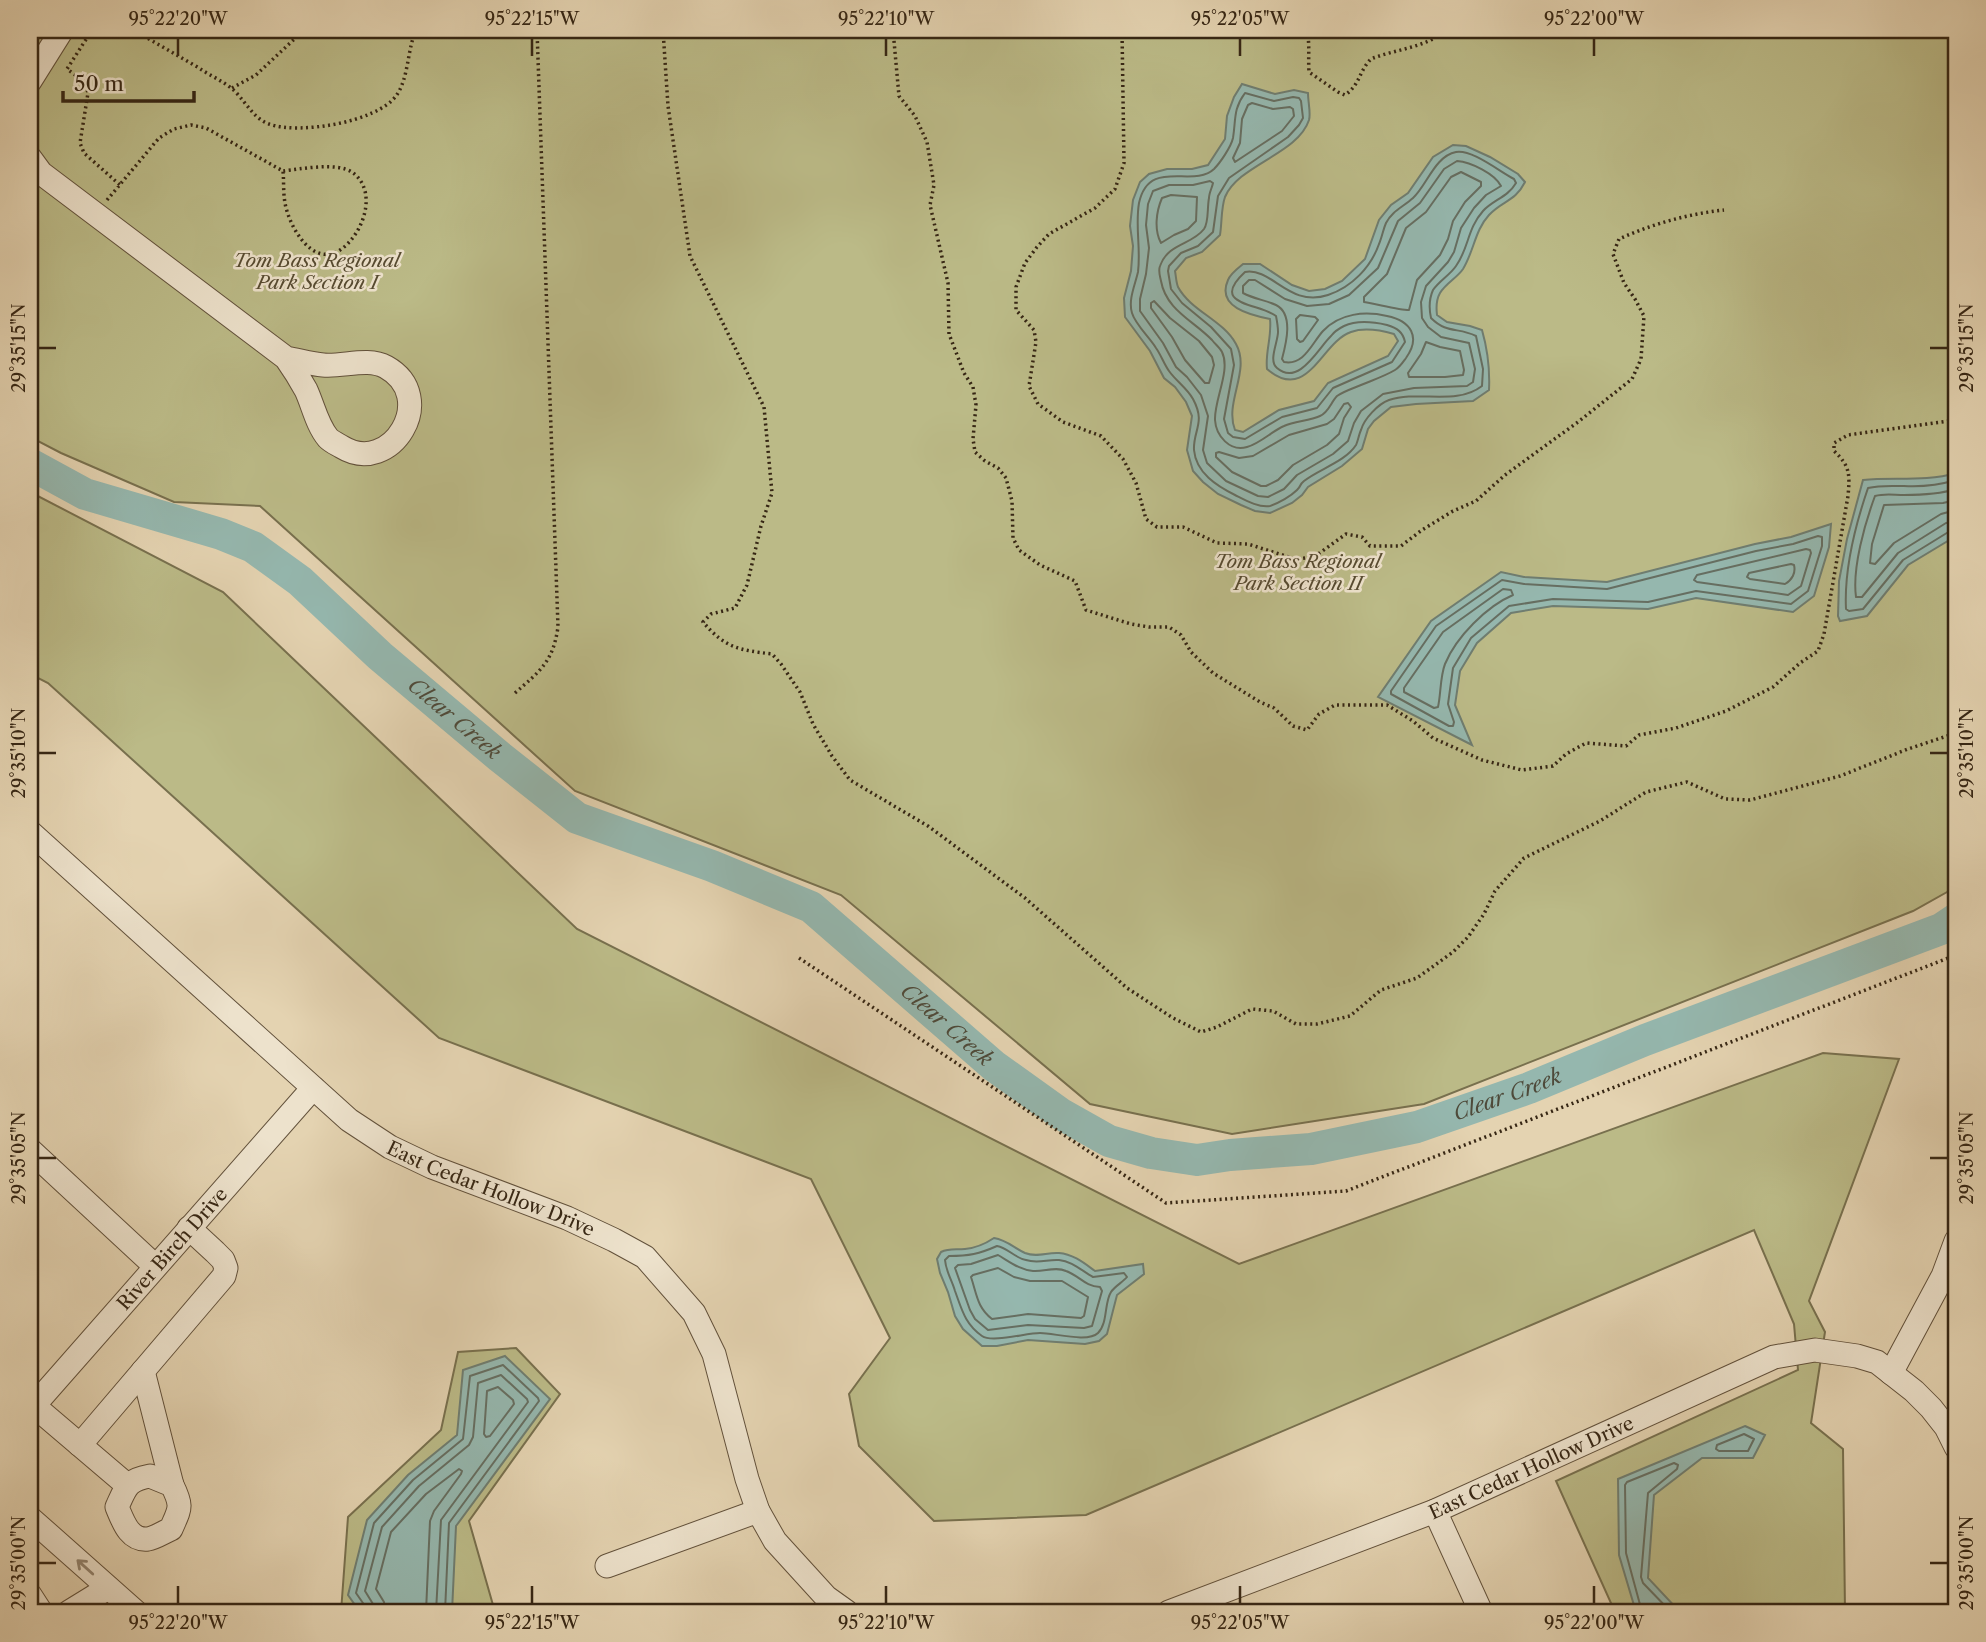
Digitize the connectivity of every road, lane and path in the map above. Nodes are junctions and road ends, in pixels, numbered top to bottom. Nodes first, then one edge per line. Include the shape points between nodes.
1 (62, 30) edge
2 (92, 30) edge
3 (134, 30) edge
4 (304, 30) edge
5 (416, 30) edge
6 (537, 30) edge
7 (663, 30) edge
8 (893, 30) edge
9 (1122, 30) edge
10 (1307, 30) edge
11 (1446, 30) edge
12 (30, 80) edge
13 (232, 88) junction
14 (30, 158) edge
15 (283, 171) junction
16 (120, 185) junction
17 (105, 202) dead end
18 (1724, 210) dead end
19 (286, 358) junction
20 (1956, 419) edge
21 (515, 693) dead end
22 (1956, 733) edge
23 (30, 832) edge
24 (1956, 956) edge
25 (799, 958) dead end
26 (313, 1088) junction
27 (30, 1150) edge
28 (189, 1228) junction
29 (1956, 1241) edge
30 (155, 1266) junction
31 (143, 1371) junction
32 (1891, 1373) junction
33 (32, 1407) edge
34 (80, 1445) junction
35 (1956, 1447) edge
36 (127, 1485) junction
37 (172, 1485) junction
38 (758, 1511) junction
39 (1435, 1511) junction
40 (30, 1518) edge
41 (607, 1566) dead end
42 (108, 1588) junction
43 (30, 1595) edge
44 (41, 1612) edge
45 (69, 1612) edge
46 (136, 1612) edge
47 (847, 1612) edge
48 (1169, 1612) edge
49 (1480, 1612) edge

1 - 12 street
2 - 16 path via 67,69 85,82 88,93 80,143 84,153
3 - 13 path
4 - 13 path via 256,75
5 - 13 path via 398,93 390,104 371,114 310,127 269,124
6 - 21 path via 558,627 548,661
7 - 22 path via 668,106 690,256 764,407 772,493 747,585 735,608 711,614 703,622 726,644 772,654 800,692 832,756 850,780 939,834 1025,898 1127,988 1173,1018 1200,1032 1252,1009 1273,1011 1296,1024 1350,1016 1381,990 1417,978 1453,952 1524,858 1600,821 1646,792 1687,782 1725,799 1750,800 1840,776
8 - 20 path via 899,96 927,142 934,185 930,205 948,283 949,334 976,405 975,452 1006,478 1013,538 1019,550 1075,581 1086,610 1149,627 1169,627 1213,673 1274,708 1293,726 1307,730 1319,714 1335,705 1387,705 1433,737 1482,760 1521,771 1553,766 1586,743 1626,746 1639,735 1726,711 1773,687 1818,651 1850,475 1834,451 1834,443 1848,435
9 - 18 path via 1124,163 1115,189 1037,247 1016,287 1016,310 1034,330 1037,342 1029,386 1038,404 1063,422 1109,443 1136,483 1146,520 1157,527 1184,527 1217,543 1248,544 1295,559 1314,557 1346,534 1362,537 1370,546 1401,546 1476,501 1632,379 1641,359 1644,316 1613,254 1619,239 1673,220
10 - 11 path via 1309,72 1345,95 1355,89 1371,59
14 - 19 street via 41,173
15 - 15 path via 332,167 351,171 364,186 364,218 340,250 327,255 313,251 302,240 285,204
15 - 16 path via 206,128 191,125 159,138
16 - 17 path
19 - 19 street via 330,440 364,453 393,443 404,430 410,402 405,385 384,366 323,365
23 - 26 street, East Cedar Hollow Drive
24 - 25 path via 1346,1191 1166,1203
26 - 28 street, River Birch Drive
26 - 38 street, East Cedar Hollow Drive via 349,1120 390,1147 568,1218 645,1258 694,1312 714,1354
27 - 30 street
28 - 30 street, River Birch Drive
28 - 31 street via 226,1268 216,1286
29 - 32 street via 1943,1276
30 - 33 street, River Birch Drive
31 - 34 street
31 - 37 street
32 - 35 street, East Cedar Hollow Drive via 1931,1408
32 - 39 street, East Cedar Hollow Drive via 1877,1362 1815,1350 1774,1357
33 - 34 street
34 - 36 street
36 - 37 street via 150,1476
36 - 37 street via 117,1507 126,1529 148,1539 171,1530 180,1507
38 - 41 street
38 - 47 street, East Cedar Hollow Drive via 775,1541 826,1597
39 - 48 street, East Cedar Hollow Drive
39 - 49 street
42 -> 40 street
42 - 45 street
42 - 46 street
43 - 44 street

